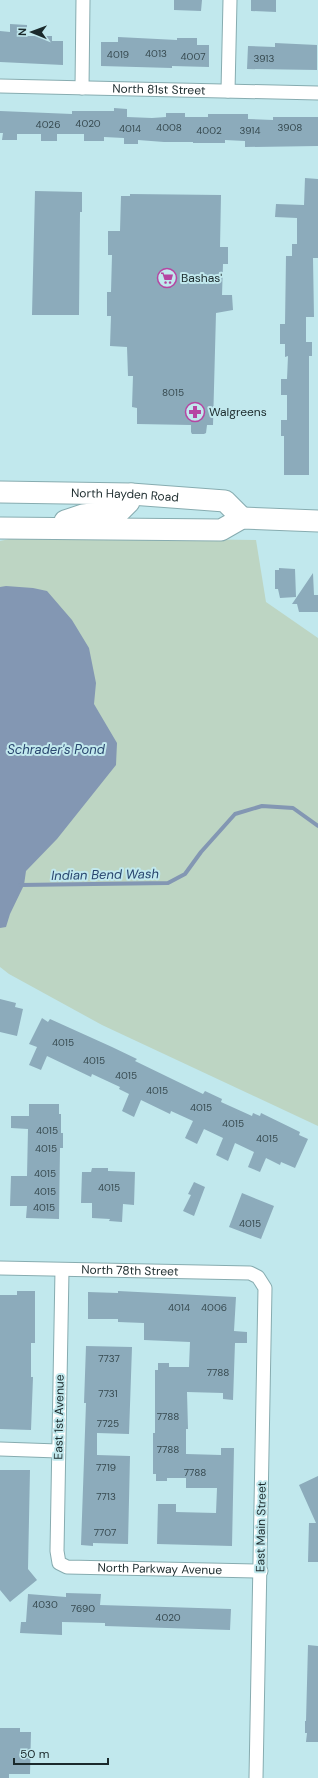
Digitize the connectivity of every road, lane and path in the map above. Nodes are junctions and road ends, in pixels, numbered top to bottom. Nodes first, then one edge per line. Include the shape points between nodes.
1 (83, 0) edge
2 (230, 0) edge
3 (0, 86) edge
4 (82, 88) junction
5 (228, 91) junction
6 (318, 93) edge
7 (0, 492) edge
8 (130, 494) junction
9 (242, 518) junction
10 (318, 520) edge
11 (0, 528) edge
12 (38, 529) junction
13 (0, 1268) edge
14 (62, 1270) junction
15 (258, 1278) joint
16 (0, 1449) edge
17 (58, 1451) junction
18 (59, 1563) joint
19 (261, 1571) junction
20 (256, 1778) edge

1 - 4 street
2 - 5 street
3 - 4 street, North 81st Street
4 - 5 street, North 81st Street
5 - 6 street, North 81st Street
7 - 8 main road, North Hayden Road
8 - 9 main road, North Hayden Road via 225,502
8 - 12 main road via 129,502 120,511 83,515
9 - 10 main road
9 - 12 main road via 222,530
11 - 12 main road
13 - 14 street, North 78th Street
14 - 15 street, North 78th Street via 250,1273
14 - 17 street, East 1st Avenue
15 - 19 street, East Main Street via 265,1288 266,1300
16 - 17 street
17 - 18 street, East 1st Avenue
18 - 19 street, North Parkway Avenue via 67,1567
19 - 20 street, East Main Street

